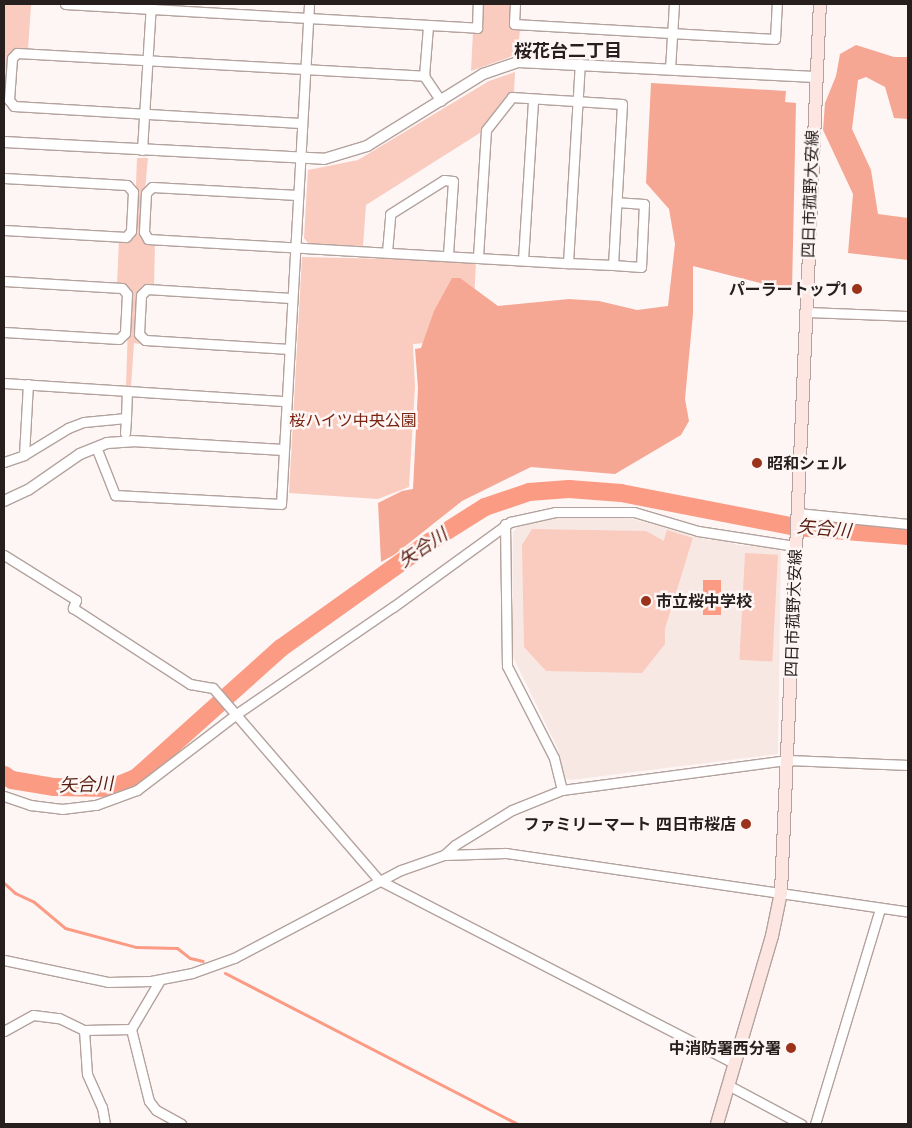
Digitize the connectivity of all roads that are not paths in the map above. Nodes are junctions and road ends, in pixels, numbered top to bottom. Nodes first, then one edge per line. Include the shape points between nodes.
1 (65, 4) edge
2 (309, 4) edge
3 (478, 4) edge
4 (515, 4) edge
5 (674, 4) edge
6 (777, 4) edge
7 (820, 4) edge
8 (150, 6) edge
9 (308, 18) junction
10 (428, 26) junction
11 (672, 32) junction
12 (147, 61) junction
13 (580, 63) junction
14 (670, 68) junction
15 (304, 70) junction
16 (424, 76) junction
17 (815, 76) junction
18 (533, 99) junction
19 (441, 101) junction
20 (577, 101) junction
21 (144, 113) junction
22 (300, 123) junction
23 (4, 142) edge
24 (142, 150) junction
25 (299, 159) junction
26 (4, 178) edge
27 (297, 195) junction
28 (617, 202) junction
29 (4, 230) edge
30 (294, 247) junction
31 (387, 252) junction
32 (448, 255) junction
33 (478, 257) junction
34 (523, 260) junction
35 (568, 263) junction
36 (613, 265) junction
37 (4, 281) edge
38 (292, 298) junction
39 (805, 312) junction
40 (908, 316) edge
41 (4, 332) edge
42 (289, 349) junction
43 (4, 383) edge
44 (28, 384) junction
45 (127, 391) junction
46 (286, 401) junction
47 (126, 418) junction
48 (126, 433) dead end
49 (96, 447) junction
50 (283, 450) junction
51 (24, 455) junction
52 (4, 462) edge
53 (4, 501) edge
54 (797, 513) junction
55 (505, 524) junction
56 (908, 524) edge
57 (796, 543) junction
58 (4, 555) edge
59 (233, 713) junction
60 (788, 760) junction
61 (908, 765) edge
62 (562, 790) junction
63 (4, 796) edge
64 (444, 855) junction
65 (379, 880) junction
66 (781, 892) junction
67 (880, 909) junction
68 (908, 912) edge
69 (4, 960) edge
70 (160, 980) junction
71 (131, 1029) junction
72 (84, 1030) junction
73 (4, 1031) edge
74 (734, 1063) junction
75 (728, 1085) junction
76 (105, 1124) edge
77 (182, 1124) edge
78 (717, 1124) edge
79 (801, 1124) edge
80 (815, 1124) edge

1 - 8 street
2 - 9 street
3 - 10 street via 477,28
4 - 11 street via 514,24
5 - 11 street
6 - 11 street via 775,39
7 - 17 main road, 四日市菰野大安線
8 - 9 street
8 - 12 street
9 - 10 street
9 - 15 street
10 - 16 street
11 - 14 street
12 - 15 street
12 - 21 street
12 - 21 street via 17,53 12,58 9,100 14,106
13 - 14 street
13 - 19 street via 518,62 483,74
13 - 20 street
14 - 17 street
15 - 16 street
15 - 22 street
16 - 19 street
17 - 39 main road, 四日市菰野大安線
18 - 20 street
18 - 33 street via 512,97 486,130
18 - 34 street
19 - 25 street via 353,152 324,159
20 - 28 street via 622,104
20 - 35 street
21 - 22 street
21 - 24 street
22 - 25 street
23 - 24 street
24 - 25 street
25 - 27 street
26 - 29 street via 127,185 133,192 131,231 126,237
27 - 30 street
27 - 30 street via 152,187 146,193 144,232 148,238
28 - 36 street
28 - 36 street via 644,204 642,249 640,267
30 - 31 street
30 - 38 street
31 - 32 street
31 - 32 street via 390,214 444,180 453,181
32 - 33 street
33 - 34 street
34 - 35 street
35 - 36 street
37 - 41 street via 122,288 127,294 125,333 119,339
38 - 42 street
38 - 42 street via 146,289 141,295 139,334 145,340
39 - 40 street
39 - 54 main road, 四日市菰野大安線
42 - 46 street
43 - 44 street
44 - 45 street
44 - 51 street
45 - 46 street
45 - 47 street
46 - 50 street
47 - 48 street
47 - 51 street via 76,425
49 - 50 street via 125,441
49 - 50 street via 114,494 281,504
49 - 53 street via 80,454 28,490
51 - 52 street
54 - 56 street
54 - 57 main road, 四日市菰野大安線
55 - 57 street via 555,512 634,512 698,531
55 - 59 street via 499,533
55 - 62 street via 507,666 554,758
57 - 60 main road, 四日市菰野大安線
58 - 59 street via 76,600 73,608 190,684 213,688
59 - 63 street via 137,790 123,797 96,805 62,809 30,805
59 - 65 street
60 - 61 street
60 - 62 street
60 - 66 main road, 四日市菰野大安線
62 - 64 street via 512,810
64 - 65 street
64 - 66 street via 506,853
65 - 70 street via 234,958 206,969
65 - 74 street
66 - 67 street
66 - 74 main road, 四日市菰野大安線 via 772,936
67 - 68 street
67 - 80 street
69 - 70 street via 108,982
70 - 71 street
71 - 72 street
71 - 77 street via 150,1101 156,1110
72 - 73 street via 59,1018 33,1015
72 - 76 street via 87,1074 102,1107
74 - 75 main road, 四日市菰野大安線
75 - 78 main road, 四日市菰野大安線
75 - 79 street

